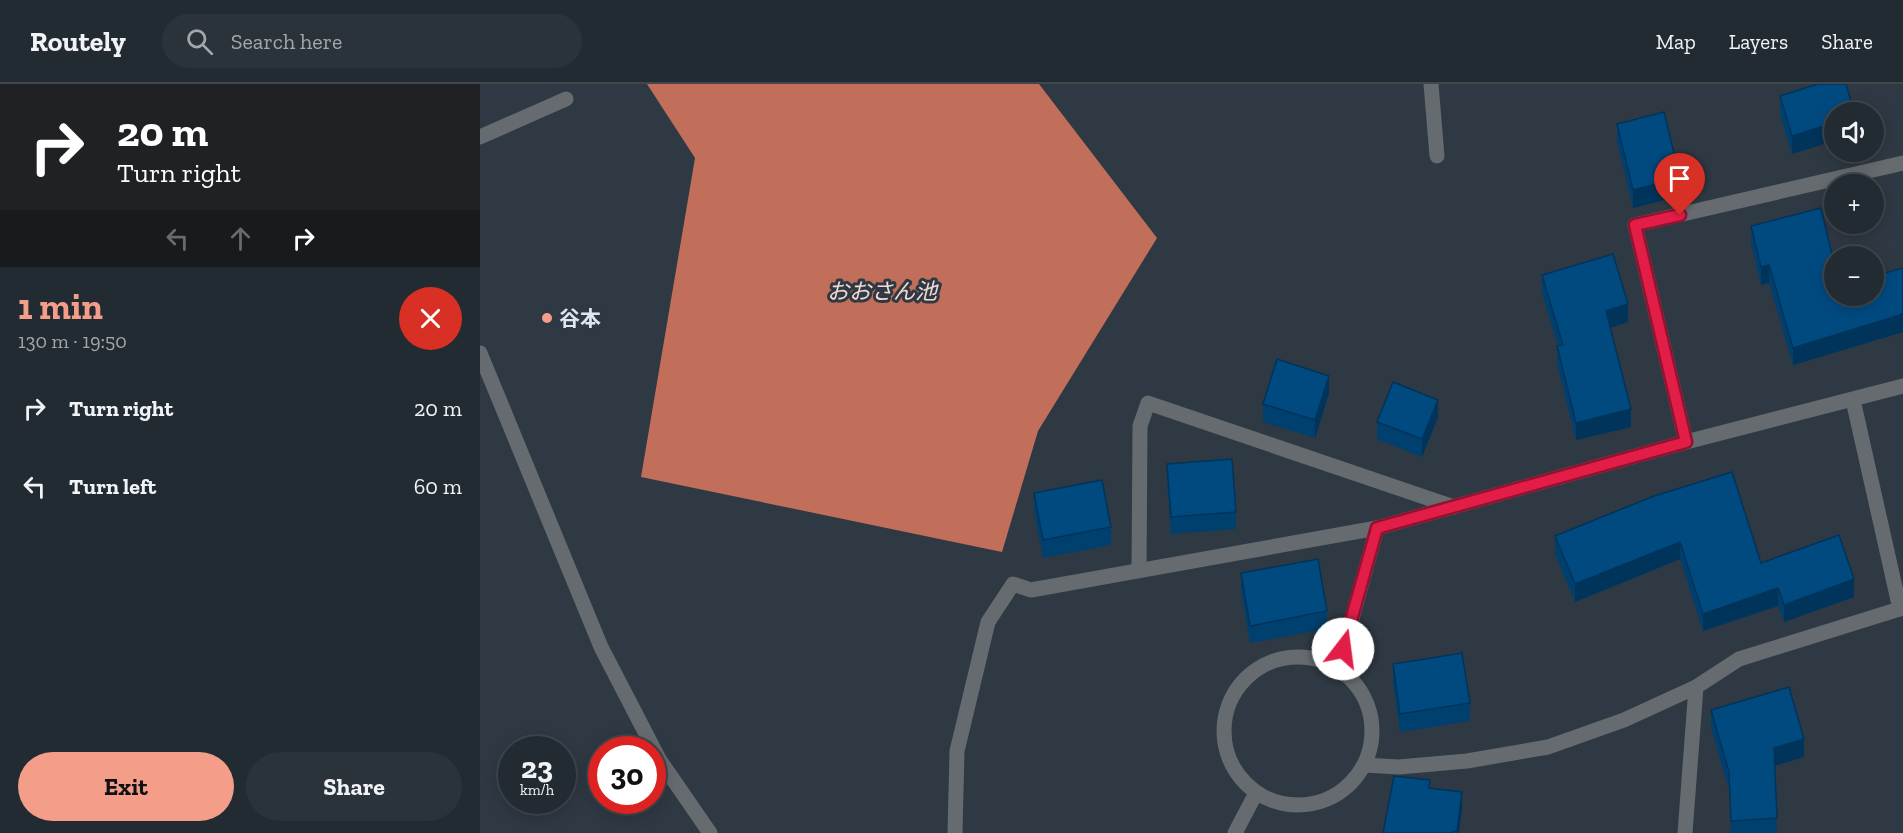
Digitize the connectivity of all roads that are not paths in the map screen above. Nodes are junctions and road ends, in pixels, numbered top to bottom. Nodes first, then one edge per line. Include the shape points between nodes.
1 (1431, 84) edge
2 (566, 99) dead end
3 (480, 136) edge
4 (1437, 156) dead end
5 (1903, 163) edge
6 (480, 353) edge
7 (1903, 387) edge
8 (1853, 400) junction
9 (1686, 442) junction
10 (1454, 507) junction
11 (1377, 528) junction
12 (1139, 570) junction
13 (1902, 608) edge
14 (1338, 669) junction
15 (1696, 687) junction
16 (1364, 765) junction
17 (1256, 793) junction
18 (710, 833) edge
19 (955, 833) edge
20 (1235, 833) edge
21 (1684, 833) edge

1 - 4 street
2 - 3 street
5 - 9 street via 1635,225
6 - 18 street via 601,647 659,759
7 - 8 street
8 - 9 street
8 - 13 street
9 - 10 street
10 - 11 street
10 - 12 street via 1148,403 1140,426
11 - 12 street
11 - 14 street
12 - 19 street via 1031,590 1014,584 988,622 957,751
13 - 15 street via 1739,659
14 - 16 street via 1362,693 1371,716 1372,741
14 - 17 street via 1324,661 1299,657 1274,662 1251,673 1235,692 1226,715 1224,738 1230,761
15 - 16 street via 1624,720 1548,747 1467,761 1399,767
15 - 21 street
16 - 17 street via 1350,784 1331,798 1308,805 1284,804
17 - 20 street

